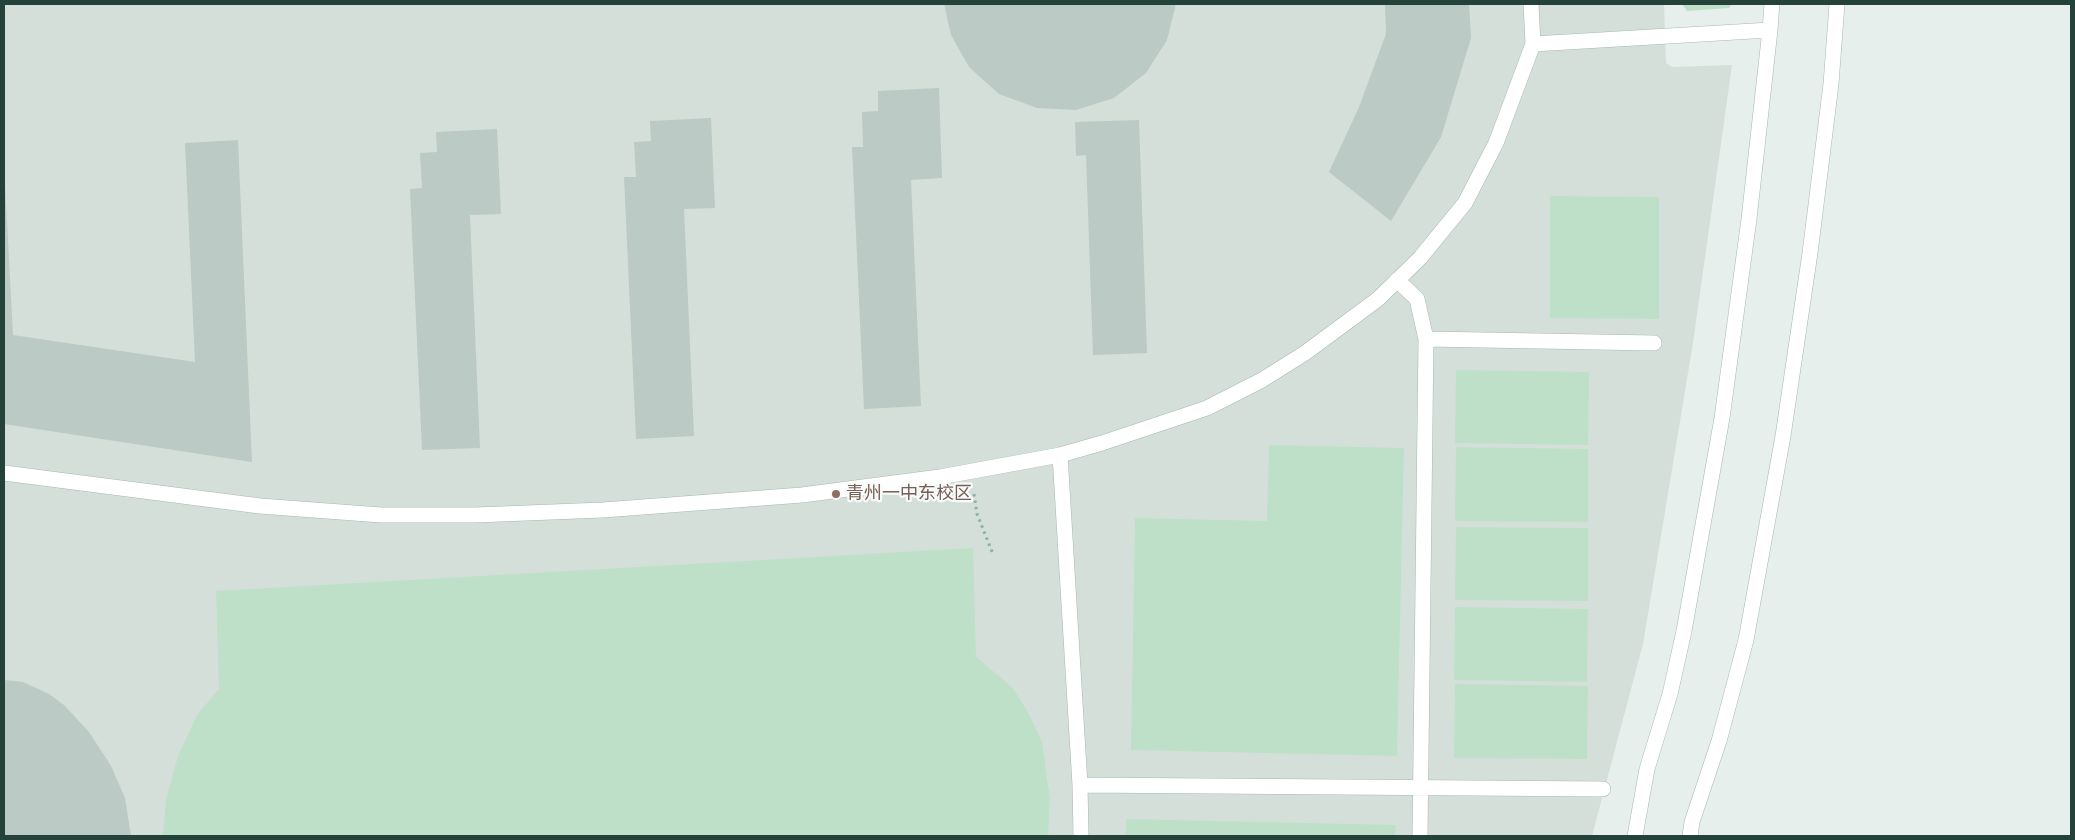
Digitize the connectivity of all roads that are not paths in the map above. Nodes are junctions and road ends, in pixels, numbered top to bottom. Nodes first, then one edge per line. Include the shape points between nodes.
1 (1531, 4) edge
2 (1772, 4) edge
3 (1837, 4) edge
4 (1770, 30) junction
5 (1533, 44) junction
6 (1397, 280) junction
7 (1426, 339) junction
8 (1654, 343) dead end
9 (1060, 455) junction
10 (4, 473) edge
11 (1080, 785) junction
12 (1420, 788) junction
13 (1603, 788) dead end
14 (1081, 836) edge
15 (1420, 836) edge
16 (1635, 836) edge
17 (1690, 836) edge

1 - 5 street
2 - 4 street
3 - 17 street via 1814,224 1783,436 1746,640
4 - 5 street
4 - 16 street via 1722,418 1684,631 1670,694 1647,769
5 - 6 street via 1496,143 1465,203 1420,258
6 - 7 street via 1417,299
6 - 9 street via 1371,305 1262,380 1207,408
7 - 8 street
7 - 12 street
9 - 10 street via 802,496 603,510 409,515 260,506
9 - 11 street
11 - 12 street
11 - 14 street
12 - 13 street
12 - 15 street

